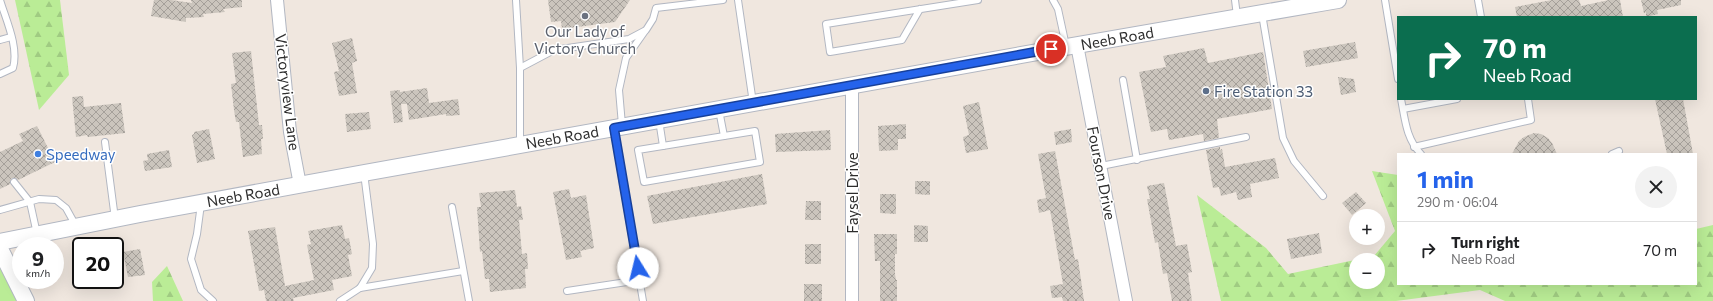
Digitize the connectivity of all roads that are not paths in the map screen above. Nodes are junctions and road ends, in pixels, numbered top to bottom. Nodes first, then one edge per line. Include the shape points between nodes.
1 (0, 0) edge
2 (277, 0) edge
3 (516, 0) edge
4 (655, 0) edge
5 (723, 0) edge
6 (738, 0) edge
7 (978, 0) edge
8 (1053, 0) edge
9 (1235, 0) edge
10 (1338, 0) edge
11 (1385, 0) edge
12 (1478, 0) edge
13 (950, 2) edge
14 (656, 8) junction
15 (920, 9) junction
16 (1262, 14) junction
17 (1481, 16) edge
18 (1238, 18) junction
19 (646, 30) junction
20 (11, 37) junction
21 (1395, 39) edge
22 (0, 40) edge
23 (1072, 46) junction
24 (1397, 63) edge
25 (520, 68) junction
26 (0, 74) edge
27 (1122, 80) dead end
28 (852, 86) junction
29 (1401, 100) edge
30 (1452, 100) edge
31 (1528, 100) edge
32 (753, 103) junction
33 (719, 109) junction
34 (1403, 109) junction
35 (659, 120) junction
36 (618, 127) junction
37 (724, 136) junction
38 (1246, 137) dead end
39 (105, 142) dead end
40 (520, 145) junction
41 (663, 146) junction
42 (1414, 147) junction
43 (1619, 151) dead end
44 (1421, 153) edge
45 (1614, 153) edge
46 (1137, 160) junction
47 (1102, 166) junction
48 (364, 173) junction
49 (14, 182) dead end
50 (300, 185) junction
51 (1323, 196) dead end
52 (30, 202) junction
53 (201, 203) junction
54 (452, 206) dead end
55 (0, 210) edge
56 (115, 219) junction
57 (76, 226) junction
58 (37, 234) junction
59 (0, 242) edge
60 (0, 249) edge
61 (463, 271) junction
62 (640, 280) junction
63 (360, 288) junction
64 (567, 291) dead end
65 (26, 301) edge
66 (214, 301) edge
67 (340, 301) edge
68 (469, 301) edge
69 (643, 301) edge
70 (852, 301) edge
71 (1126, 301) edge

1 - 20 lane
2 - 50 street, Victoryview Lane via 290,132
3 - 25 lane
4 - 14 lane
5 - 14 lane
6 - 32 lane
7 - 13 lane
8 - 23 lane
9 - 18 lane
10 - 16 street, Neeb Road
11 - 21 lane
12 - 17 lane
13 - 15 lane
14 - 19 lane
15 - 15 lane via 826,24 830,52 902,40
16 - 18 street, Neeb Road
16 - 51 lane via 1283,138 1294,161
18 - 23 street, Neeb Road
19 - 25 lane via 629,39 554,50
19 - 36 lane via 626,58 619,90
20 - 22 lane
20 - 26 lane via 15,60 13,68
21 - 24 lane
23 - 28 street, Neeb Road
23 - 47 street, Fourson Drive
25 - 40 lane
27 - 46 lane
28 - 32 street, Neeb Road
28 - 70 street, Faysel Drive
29 - 34 lane
30 - 34 lane
31 - 42 lane via 1531,120
32 - 33 street, Neeb Road
33 - 35 street, Neeb Road
33 - 37 lane
34 - 42 lane via 1407,132
35 - 36 street, Neeb Road
35 - 41 lane
36 - 40 street, Neeb Road
36 - 62 lane
37 - 41 lane
37 - 41 lane via 755,131 760,162 644,182 638,150
38 - 46 lane
39 - 56 lane
40 - 48 street, Neeb Road
42 - 44 lane
43 - 45 lane
46 - 47 lane
47 - 71 street, Fourson Drive
48 - 50 street, Neeb Road
48 - 63 lane via 373,244 372,268
49 - 52 lane
50 - 53 street, Neeb Road
52 - 55 lane
52 - 57 lane via 39,199 56,200 66,208
52 - 58 lane
53 - 56 street, Neeb Road
53 - 66 lane via 191,259 201,290
54 - 61 lane
56 - 57 street, Neeb Road
57 - 58 street, Neeb Road
58 - 59 street, Neeb Road
60 - 65 street
61 - 63 lane
61 - 68 lane
62 - 64 lane
62 - 69 lane
63 - 67 lane

